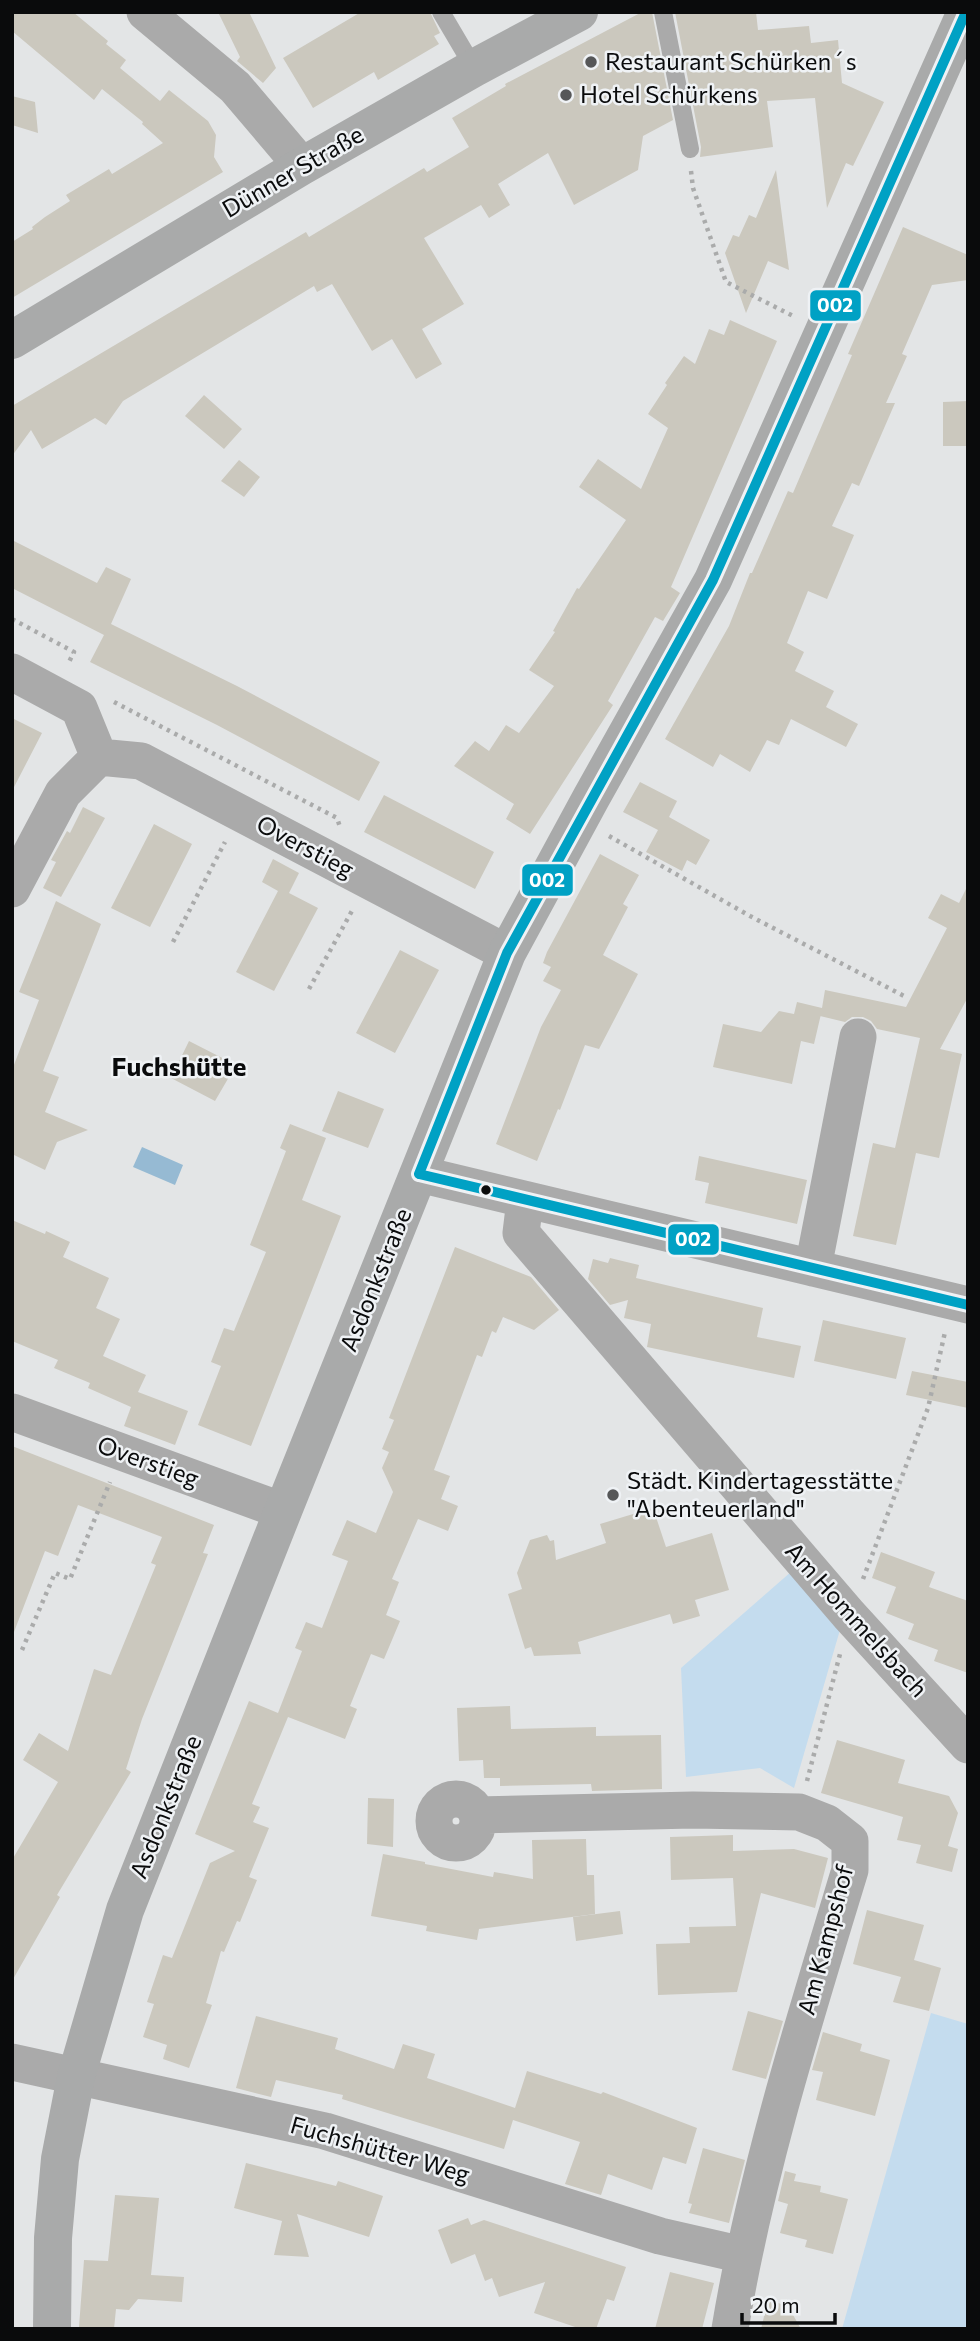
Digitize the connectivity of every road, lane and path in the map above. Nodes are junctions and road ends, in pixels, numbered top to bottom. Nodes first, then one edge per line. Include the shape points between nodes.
1 (145, 12) edge
2 (441, 12) edge
3 (579, 12) edge
4 (663, 12) edge
5 (966, 12) edge
6 (474, 68) junction
7 (690, 149) joint
8 (302, 166) junction
9 (824, 331) junction
10 (12, 340) edge
11 (12, 619) edge
12 (12, 672) edge
13 (62, 675) dead end
14 (110, 700) dead end
15 (99, 757) junction
16 (240, 813) junction
17 (579, 818) junction
18 (362, 877) junction
19 (12, 889) edge
20 (173, 942) dead end
21 (507, 953) junction
22 (309, 989) dead end
23 (904, 996) dead end
24 (858, 1037) dead end
25 (419, 1174) junction
26 (525, 1200) junction
27 (813, 1268) junction
28 (960, 1303) edge
29 (12, 1412) edge
30 (122, 1452) junction
31 (283, 1511) junction
32 (849, 1615) junction
33 (22, 1650) dead end
34 (968, 1745) edge
35 (799, 1812) junction
36 (477, 1815) dead end
37 (12, 2062) edge
38 (76, 2077) junction
39 (743, 2255) junction
40 (52, 2329) edge
41 (730, 2329) edge

1 - 8 street via 235,86
2 - 6 lane
3 - 6 street, Dünner Straße
4 - 7 lane
5 - 9 street, Asdonkstraße
6 - 8 street, Dünner Straße
7 - 9 path via 693,188 726,282
8 - 10 street, Dünner Straße
9 - 17 street, Asdonkstraße via 713,580
11 - 13 path via 75,652
12 - 15 street via 79,708
14 - 18 path via 337,818
15 - 16 street, Overstieg via 141,761
15 - 19 street via 63,793
16 - 18 street, Overstieg
16 - 20 path
17 - 21 street, Asdonkstraße
17 - 23 path via 750,916
18 - 21 street, Overstieg
18 - 22 path
21 - 25 street, Asdonkstraße
24 - 27 street
25 - 26 street
25 - 31 street, Asdonkstraße
26 - 27 street
26 - 32 street, Am Hommelsbach via 521,1233
27 - 28 street
28 - 32 path via 928,1408
29 - 30 street, Overstieg
30 - 31 street, Overstieg
30 - 33 path via 69,1579 55,1573
31 - 38 street, Asdonkstraße via 125,1910
32 - 34 street, Am Hommelsbach
32 - 35 path
35 - 36 street, Am Kampshof
35 - 39 street, Am Kampshof via 827,1823 850,1841 850,1870 789,2073
37 - 38 street, Fuchshütter Weg
38 - 39 street, Fuchshütter Weg via 325,2131 660,2236
38 - 40 street, Asdonkstraße via 60,2159
39 - 41 street, Am Kampshof

